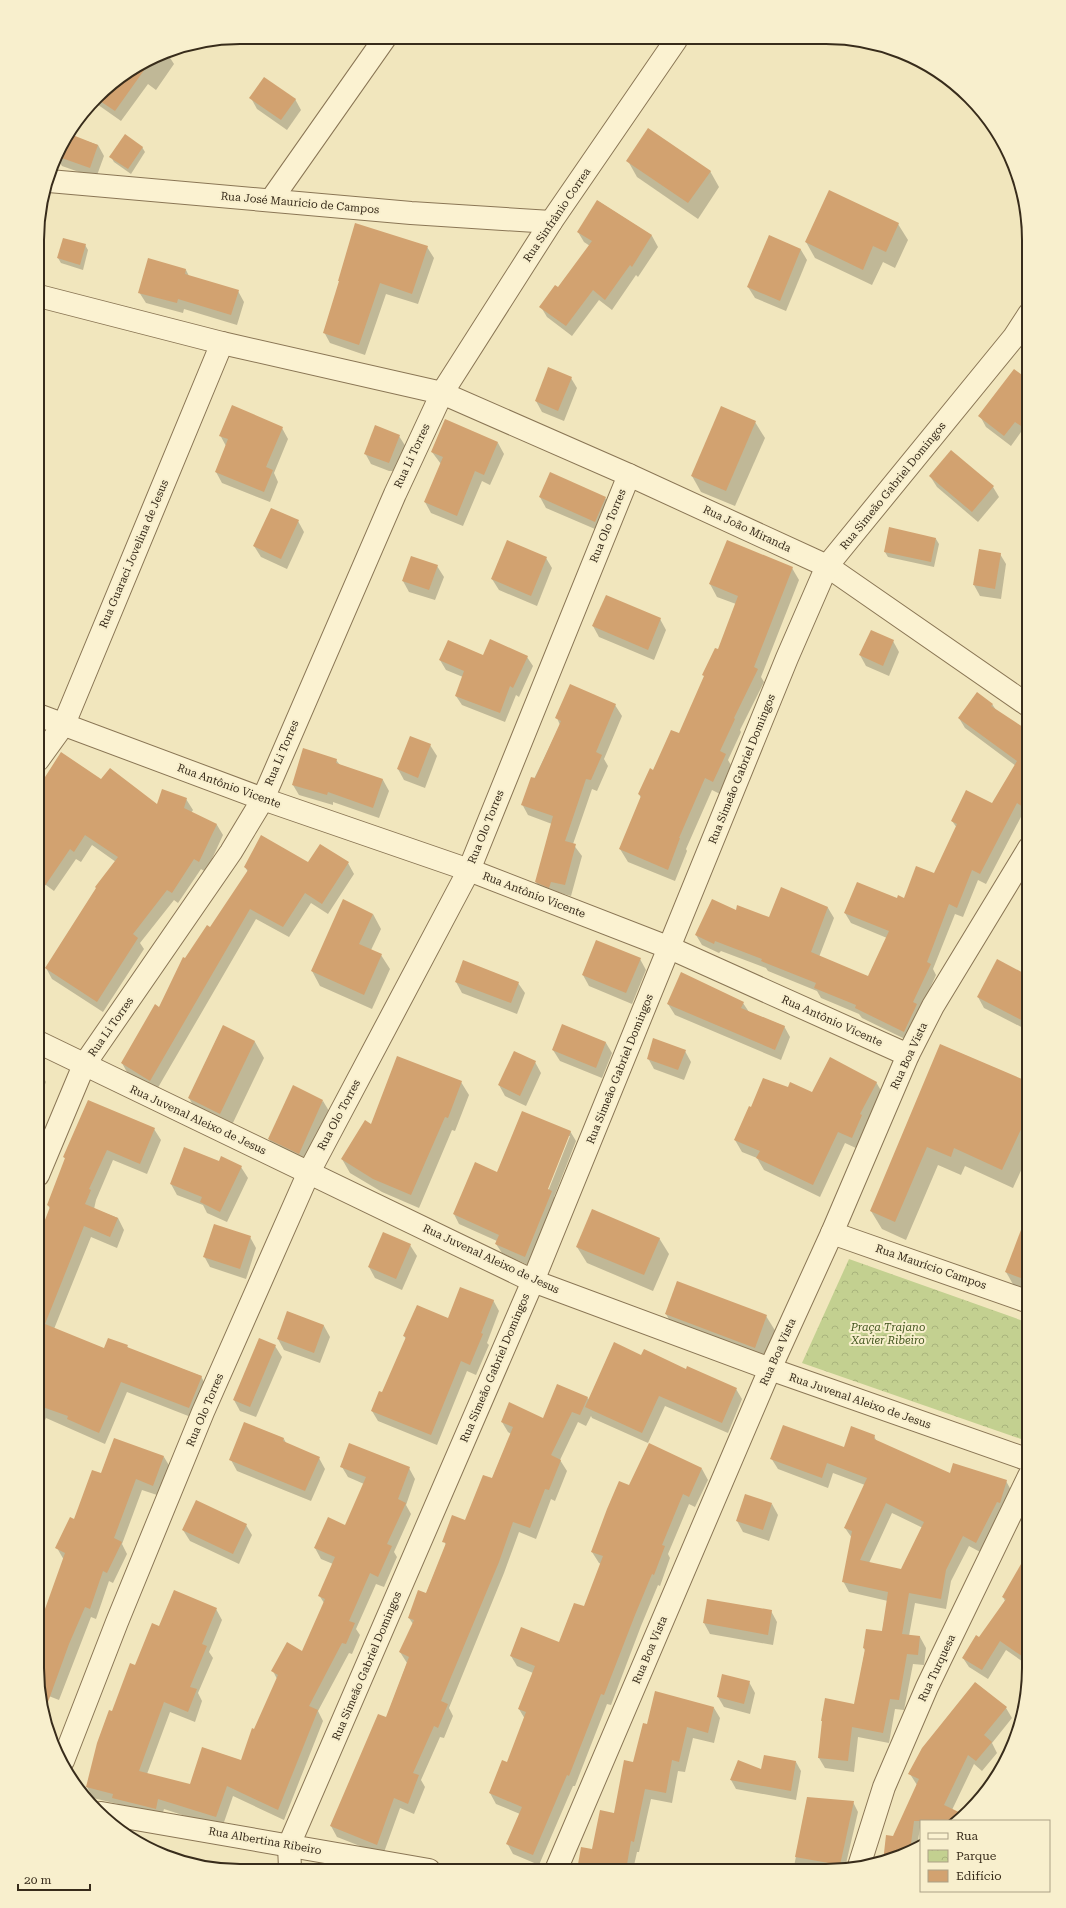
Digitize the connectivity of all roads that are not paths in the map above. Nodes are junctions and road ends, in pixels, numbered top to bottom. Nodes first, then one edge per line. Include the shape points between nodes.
1 (381, 44) edge
2 (673, 44) edge
3 (53, 181) edge
4 (271, 200) junction
5 (551, 222) junction
6 (44, 297) edge
7 (1022, 342) edge
8 (222, 344) junction
9 (442, 393) junction
10 (629, 475) junction
11 (827, 566) junction
12 (1022, 701) edge
13 (44, 716) edge
14 (64, 724) junction
15 (44, 752) edge
16 (263, 799) junction
17 (1022, 860) edge
18 (469, 870) junction
19 (670, 948) junction
20 (44, 1045) edge
21 (908, 1055) junction
22 (84, 1065) junction
23 (44, 1161) edge
24 (309, 1172) junction
25 (832, 1233) junction
26 (533, 1281) junction
27 (1022, 1300) edge
28 (770, 1369) junction
29 (1022, 1458) edge
30 (1022, 1491) edge
31 (64, 1755) edge
32 (112, 1816) edge
33 (289, 1845) junction
34 (861, 1861) edge
35 (290, 1864) edge
36 (395, 1864) edge
37 (559, 1864) edge

1 - 4 street
2 - 5 street, Rua Sinfrânio Correa
3 - 4 street, Rua José Mauricio de Campos
4 - 5 street, Rua José Mauricio de Campos
5 - 9 street, Rua Sinfrânio Correa
6 - 8 street
7 - 11 street, Rua Simeão Gabriel Domingos
8 - 9 street
8 - 14 street, Rua Guaraci Jovelina de Jesus
9 - 10 street, Rua João Miranda
9 - 16 street, Rua Li Torres via 395,494
10 - 11 street, Rua João Miranda
10 - 18 street, Rua Olo Torres
11 - 12 street, Rua João Miranda
11 - 19 street, Rua Simeão Gabriel Domingos via 787,658
13 - 14 street, Rua Antônio Vicente
14 - 15 street, Rua Guaraci Jovelina de Jesus
14 - 16 street, Rua Antônio Vicente
16 - 18 street, Rua Antônio Vicente
16 - 22 street, Rua Li Torres via 231,852
17 - 21 street, Rua Boa Vista via 933,1006
18 - 19 street, Rua Antônio Vicente
18 - 24 street, Rua Olo Torres
19 - 21 street, Rua Antônio Vicente
19 - 26 street, Rua Simeão Gabriel Domingos
20 - 22 street, Rua Juvenal Aleixo de Jesus
21 - 25 street, Rua Boa Vista
22 - 23 street, Rua Li Torres
22 - 24 street, Rua Juvenal Aleixo de Jesus
24 - 26 street, Rua Juvenal Aleixo de Jesus
24 - 31 street, Rua Olo Torres via 203,1412
25 - 27 street, Rua Maurício Campos
25 - 28 street, Rua Boa Vista
26 - 28 street, Rua Juvenal Aleixo de Jesus
26 - 33 street, Rua Simeão Gabriel Domingos
28 - 29 street, Rua Juvenal Aleixo de Jesus
28 - 37 street, Rua Boa Vista
30 - 34 street, Rua Turquesa via 924,1694 884,1787
32 - 33 street, Rua Albertina Ribeiro
33 - 35 street, Rua Simeão Gabriel Domingos
33 - 36 street, Rua Albertina Ribeiro

